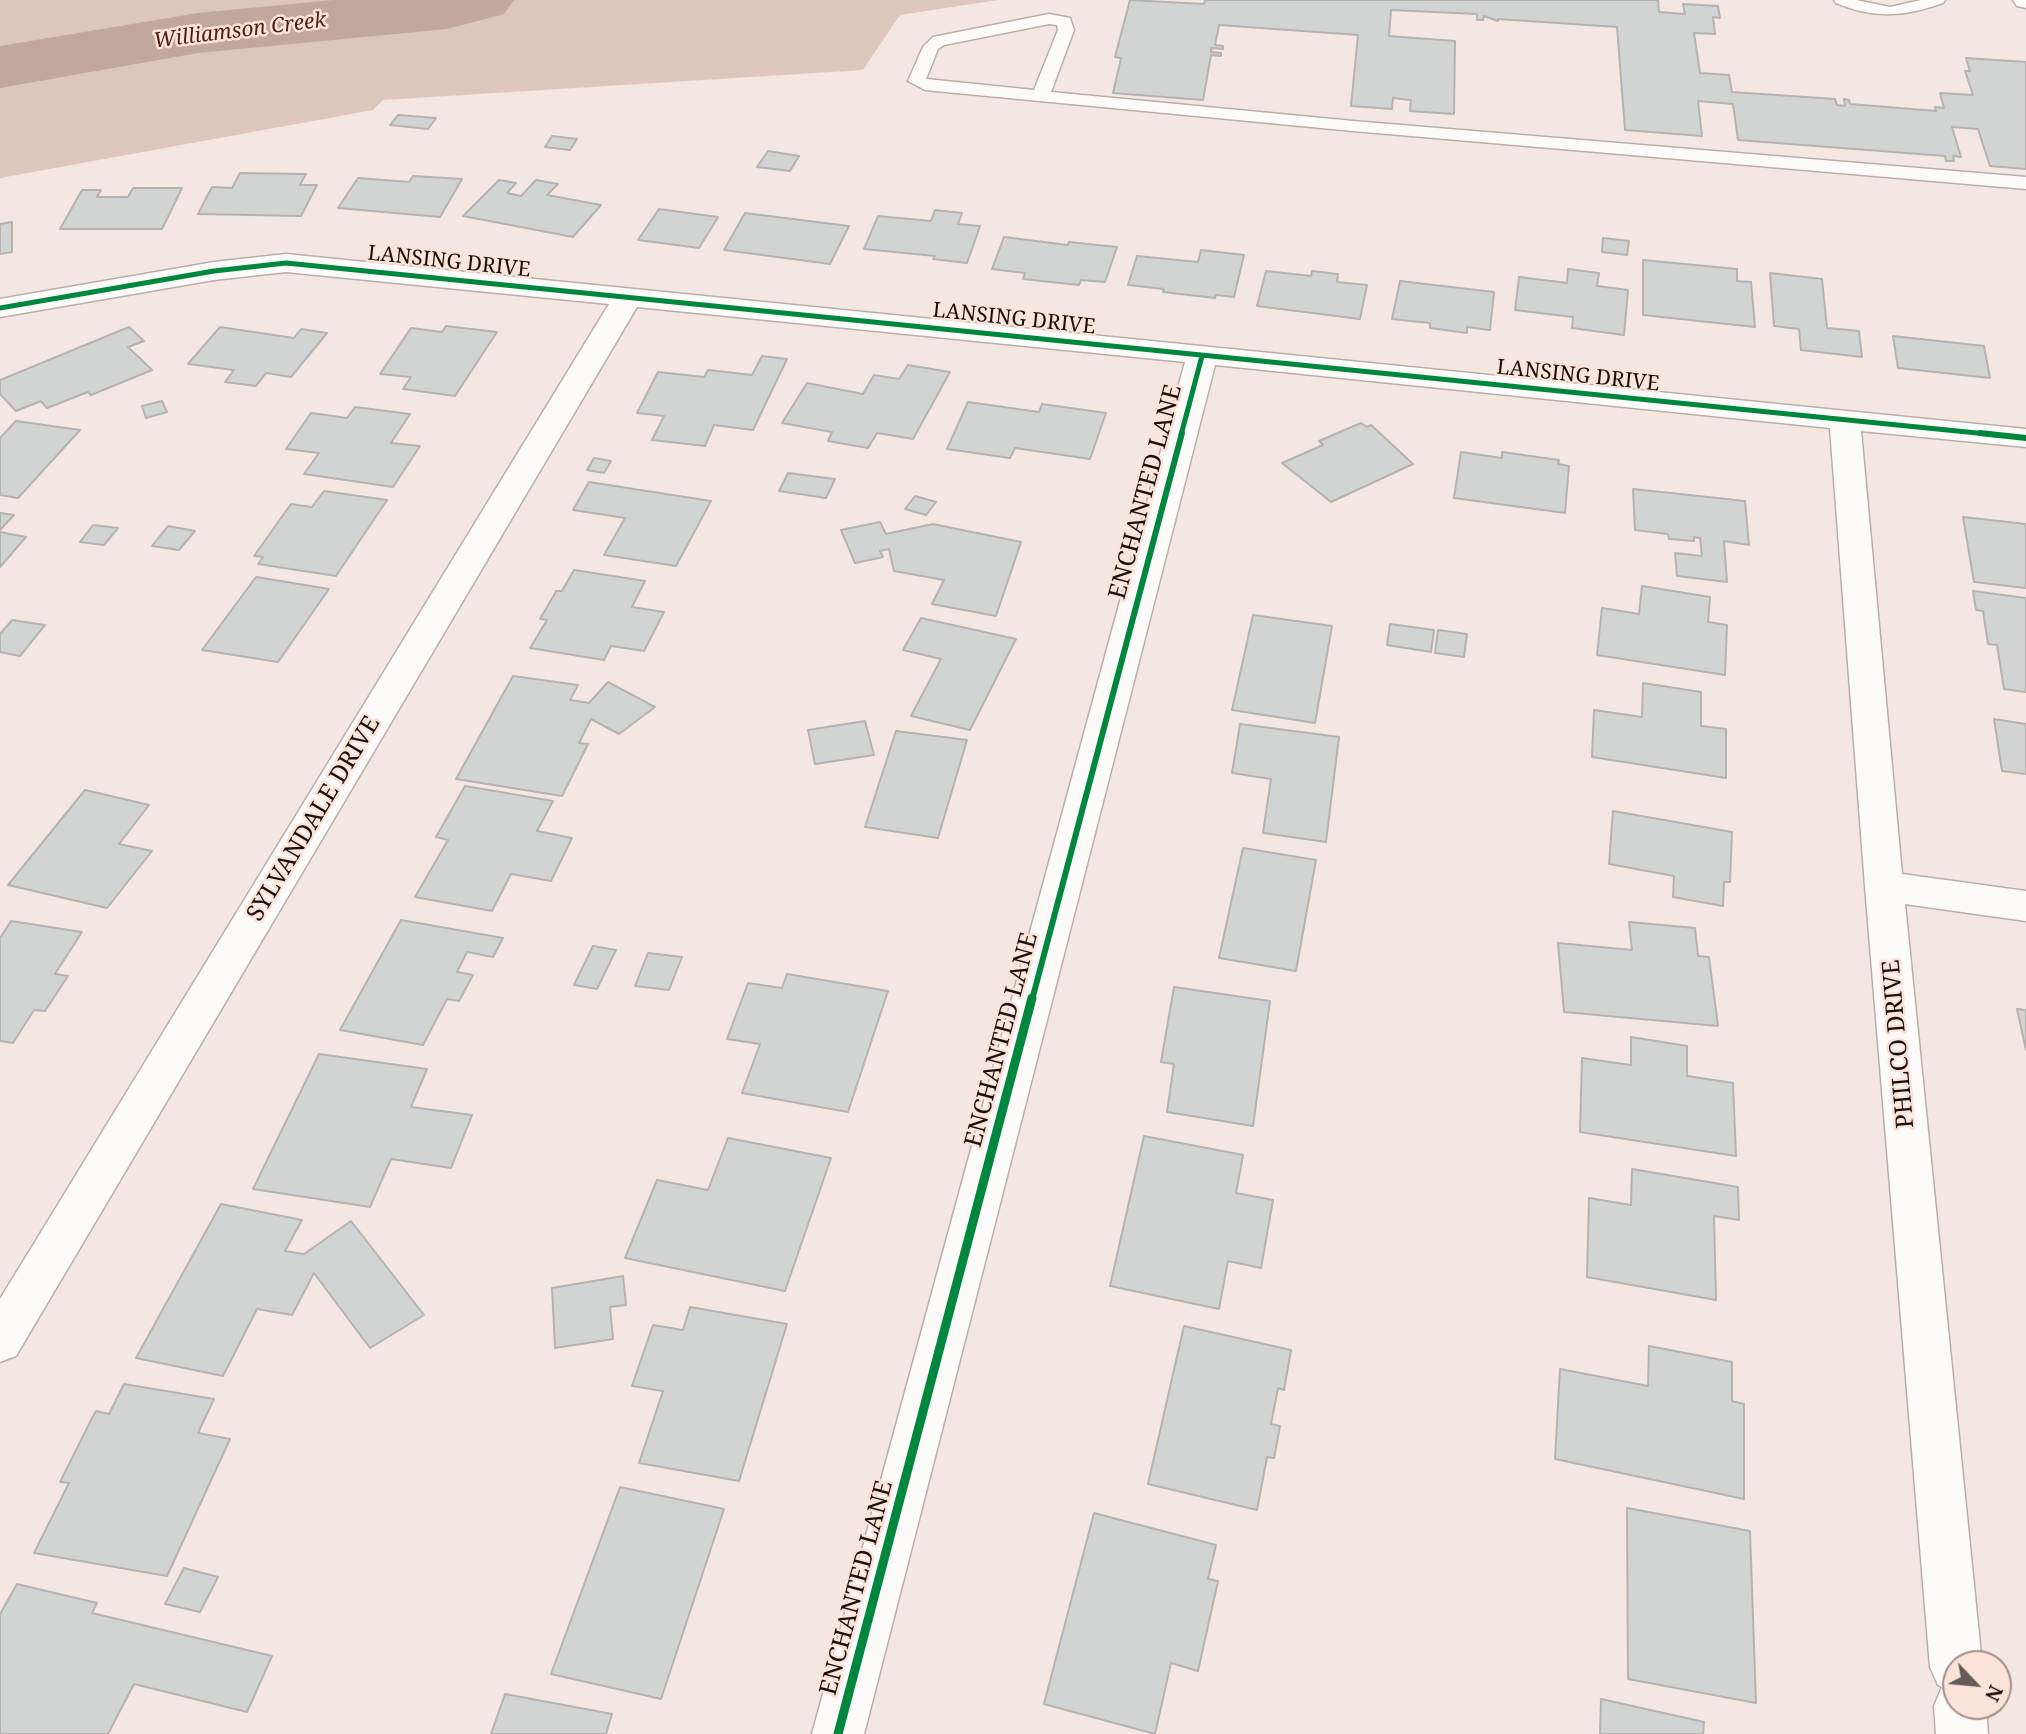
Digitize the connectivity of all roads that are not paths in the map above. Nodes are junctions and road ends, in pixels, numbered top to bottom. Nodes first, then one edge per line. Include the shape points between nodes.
1 (1842, 0) edge
2 (1937, 0) edge
3 (1041, 96) junction
4 (2026, 183) edge
5 (628, 298) junction
6 (0, 308) edge
7 (1202, 356) junction
8 (1845, 421) junction
9 (2026, 438) edge
10 (1884, 886) junction
11 (2026, 906) edge
12 (0, 1342) edge
13 (1954, 1650) edge
14 (838, 1734) edge

1 - 2 lane via 1886,13 1906,12
3 - 3 lane via 925,85 917,81 931,47 939,41 1049,19 1064,22 1066,30
3 - 4 lane
5 - 6 street, LANSING DRIVE via 286,263
5 - 7 street, LANSING DRIVE
5 - 12 street, SYLVANDALE DRIVE
7 - 8 street, LANSING DRIVE
7 - 14 street, ENCHANTED LANE
8 - 9 street, LANSING DRIVE
8 - 10 street, PHILCO DRIVE
10 - 11 street
10 - 13 street, PHILCO DRIVE

